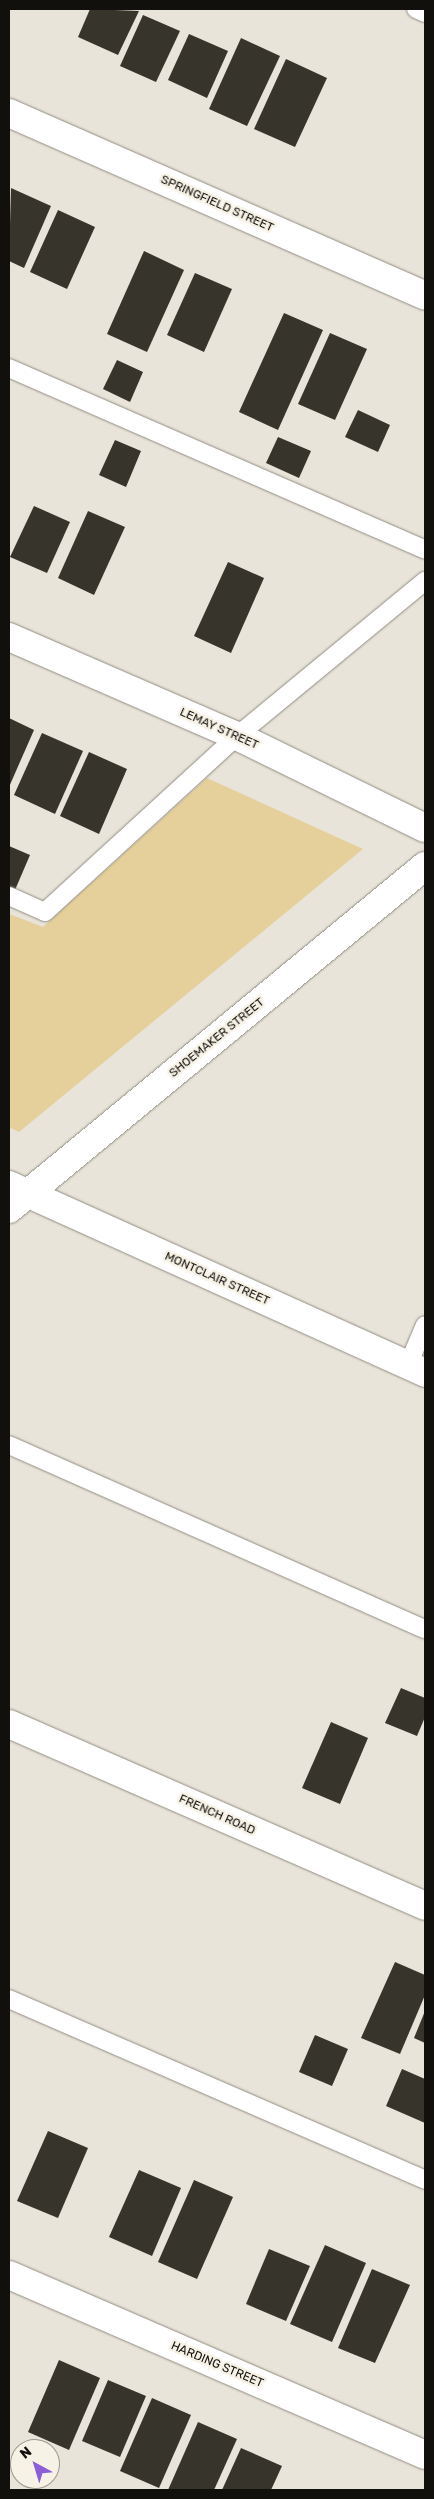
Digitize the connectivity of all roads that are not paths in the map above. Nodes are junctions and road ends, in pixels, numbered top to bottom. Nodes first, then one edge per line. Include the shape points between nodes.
1 (416, 9) edge
2 (425, 13) edge
3 (9, 112) edge
4 (425, 296) edge
5 (9, 368) edge
6 (425, 550) edge
7 (425, 581) edge
8 (9, 637) edge
9 (237, 736) junction
10 (425, 828) edge
11 (425, 866) edge
12 (9, 896) edge
13 (15, 1196) edge
14 (425, 1325) edge
15 (417, 1369) edge
16 (9, 1444) edge
17 (425, 1629) edge
18 (9, 1724) edge
19 (425, 1906) edge
20 (9, 1999) edge
21 (425, 2180) edge
22 (9, 2275) edge
23 (425, 2455) edge

1 - 2 lane
3 - 4 street, SPRINGFIELD STREET
5 - 6 lane
7 - 9 lane
8 - 9 street, LEMAY STREET
9 - 10 street, LEMAY STREET
9 - 12 lane via 46,912
11 - 13 street, SHOEMAKER STREET
13 - 15 street, MONTCLAIR STREET
14 - 15 lane
16 - 17 lane
18 - 19 street, FRENCH ROAD
20 - 21 lane
22 - 23 street, HARDING STREET

